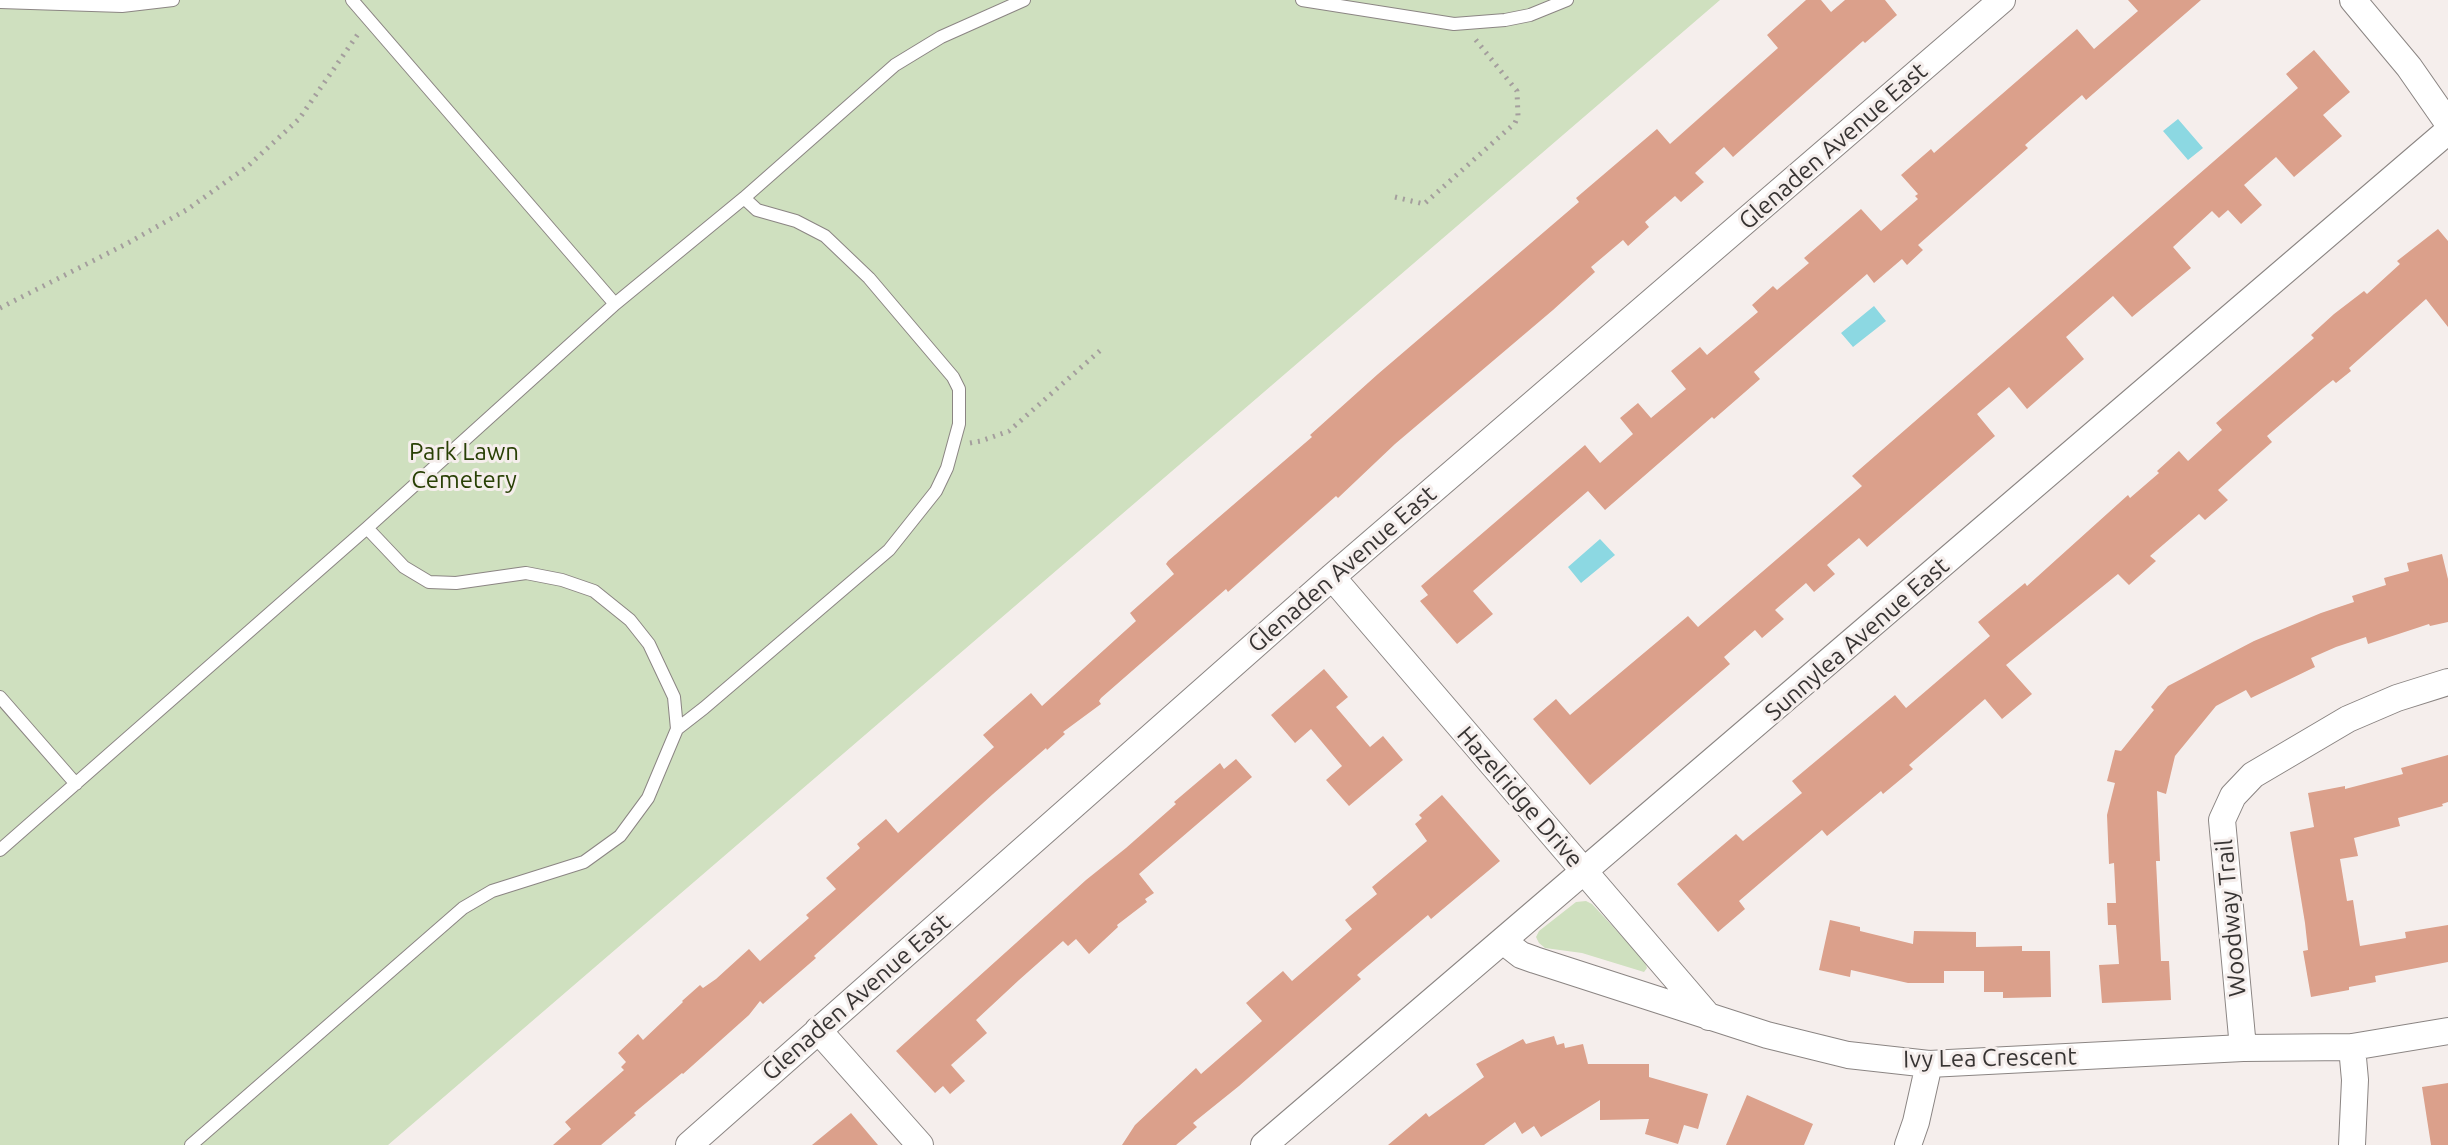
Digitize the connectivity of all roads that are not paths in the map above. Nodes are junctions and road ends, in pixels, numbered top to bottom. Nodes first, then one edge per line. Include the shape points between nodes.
1 (173, 0) edge
2 (352, 0) edge
3 (1024, 0) edge
4 (1302, 0) edge
5 (1567, 0) edge
6 (2002, 0) edge
7 (2353, 0) edge
8 (0, 2) edge
9 (2448, 123) edge
10 (2448, 131) edge
11 (744, 198) junction
12 (615, 304) junction
13 (367, 528) junction
14 (1332, 577) junction
15 (2448, 682) edge
16 (0, 697) edge
17 (677, 729) junction
18 (76, 784) junction
19 (0, 850) edge
20 (1585, 872) junction
21 (1503, 941) junction
22 (1709, 1017) junction
23 (818, 1030) junction
24 (2448, 1031) edge
25 (2352, 1047) junction
26 (2243, 1048) junction
27 (1929, 1064) junction
28 (191, 1145) edge
29 (689, 1145) edge
30 (920, 1145) edge
31 (1264, 1145) edge
32 (1908, 1145) edge
33 (2352, 1145) edge

1 - 8 lane via 122,6
2 - 12 lane
3 - 11 lane via 941,37 895,65
4 - 5 lane via 1466,24 1530,15
6 - 14 street, Glenaden Avenue East
7 - 9 street
10 - 20 street, Sunnylea Avenue East
11 - 12 lane
11 - 17 lane via 757,210 825,236 869,278 953,377 960,404 955,444 936,491 889,550
12 - 13 lane
13 - 17 lane via 404,567 429,582 526,573 594,591 630,620 649,644 674,697
13 - 18 lane
14 - 20 street, Hazelridge Drive
14 - 23 street, Glenaden Avenue East
15 - 26 street, Woodway Trail via 2348,719 2253,775 2233,796 2222,820
16 - 18 lane
17 - 28 lane via 648,798 612,843 584,862 492,891 463,908
18 - 19 lane
20 - 21 street, Sunnylea Avenue East
20 - 22 street, Hazelridge Drive
21 - 22 street, Ivy Lea Crescent via 1521,955
21 - 31 street, Sunnylea Avenue East
22 - 27 street, Ivy Lea Crescent via 1848,1055
23 - 29 street, Glenaden Avenue East
23 - 30 street
24 - 25 street, Ivy Lea Crescent
25 - 26 street, Ivy Lea Crescent
25 - 33 street
26 - 27 street, Ivy Lea Crescent
27 - 32 street

